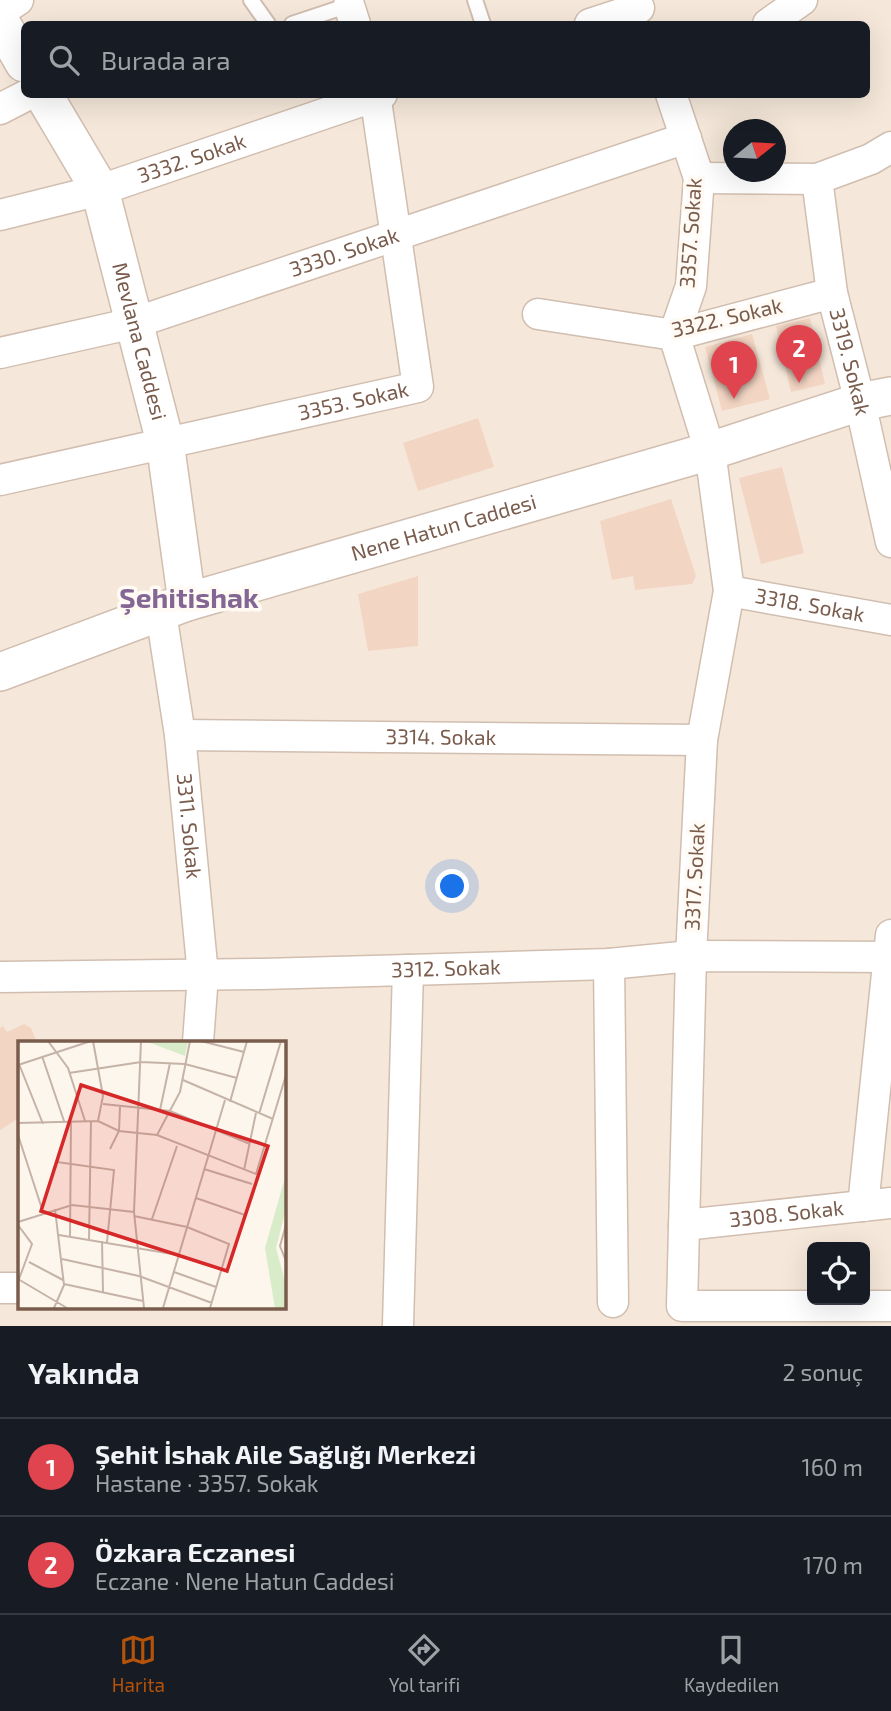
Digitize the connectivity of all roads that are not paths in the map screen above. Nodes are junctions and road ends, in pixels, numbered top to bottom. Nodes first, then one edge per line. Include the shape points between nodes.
1 (18, 0) edge
2 (251, 0) edge
3 (475, 0) edge
4 (802, 0) edge
5 (640, 11) edge
6 (0, 12) edge
7 (352, 15) edge
8 (0, 21) edge
9 (266, 21) edge
10 (312, 21) edge
11 (482, 21) edge
12 (602, 21) edge
13 (772, 21) edge
14 (21, 58) edge
15 (21, 98) edge
16 (45, 98) edge
17 (368, 98) edge
18 (377, 98) edge
19 (673, 98) edge
20 (0, 109) edge
21 (685, 138) junction
22 (891, 148) edge
23 (699, 178) junction
24 (817, 179) junction
25 (100, 190) junction
26 (0, 215) edge
27 (395, 236) junction
28 (832, 293) junction
29 (538, 314) dead end
30 (134, 323) junction
31 (674, 335) junction
32 (0, 353) edge
33 (876, 399) edge
34 (165, 442) junction
35 (710, 451) junction
36 (0, 480) edge
37 (891, 542) edge
38 (729, 591) junction
39 (174, 608) junction
40 (891, 620) edge
41 (0, 672) edge
42 (180, 735) junction
43 (702, 740) junction
44 (890, 949) edge
45 (691, 956) junction
46 (609, 964) junction
47 (408, 970) junction
48 (1, 972) edge
49 (204, 975) junction
50 (198, 1041) edge
51 (877, 1205) edge
52 (684, 1225) junction
53 (0, 1288) edge
54 (18, 1288) edge
55 (612, 1302) dead end
56 (891, 1306) edge
57 (398, 1325) edge

1 - 6 street
2 - 9 lane
3 - 11 lane
4 - 13 street
5 - 12 street
7 - 10 lane
8 - 14 street
15 - 20 street
16 - 25 street, Mevlana Caddesi
17 - 25 street, 3332. Sokak
18 - 27 street, 3353. Sokak
19 - 21 street, 3357. Sokak
21 - 23 street, 3357. Sokak
21 - 27 street, 3330. Sokak
22 - 24 street
23 - 24 street
23 - 31 street, 3357. Sokak via 691,286
24 - 28 street, 3319. Sokak
25 - 26 street, 3332. Sokak
25 - 30 street, Mevlana Caddesi
27 - 30 street, 3330. Sokak
27 - 34 street, 3353. Sokak via 418,387
28 - 31 street, 3322. Sokak
28 - 33 street, 3319. Sokak
29 - 31 street, 3322. Sokak
30 - 32 street, 3330. Sokak
30 - 34 street, Mevlana Caddesi
31 - 35 street
33 - 35 street, Nene Hatun Caddesi
33 - 37 street, 3319. Sokak
34 - 36 street, 3353. Sokak
34 - 39 street, Mevlana Caddesi
35 - 38 street, 3317. Sokak
35 - 39 street, Nene Hatun Caddesi
38 - 40 street, 3318. Sokak
38 - 43 street, 3317. Sokak
39 - 41 street, Nene Hatun Caddesi
39 - 42 street, 3311. Sokak
42 - 43 street, 3314. Sokak
42 - 49 street, 3311. Sokak
43 - 45 street, 3317. Sokak
44 - 45 street, 3312. Sokak
44 - 51 street
45 - 46 street, 3312. Sokak
45 - 52 street, 3317. Sokak
46 - 47 street, 3312. Sokak
46 - 55 street
47 - 49 street, 3312. Sokak
47 - 57 street
48 - 49 street, 3312. Sokak
49 - 50 street, 3311. Sokak
51 - 52 street, 3308. Sokak
52 - 56 street, 3317. Sokak via 682,1306
53 - 54 street

